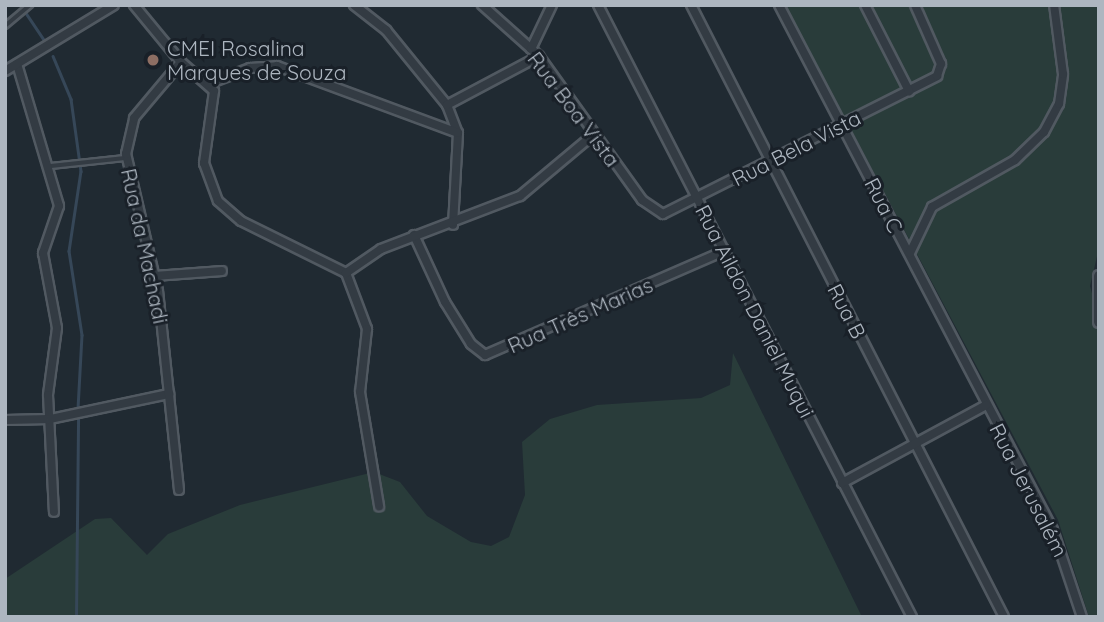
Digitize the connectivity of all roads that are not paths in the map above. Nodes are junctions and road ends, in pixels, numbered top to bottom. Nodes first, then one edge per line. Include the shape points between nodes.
1 (30, 5) edge
2 (114, 5) edge
3 (134, 5) edge
4 (354, 5) edge
5 (481, 5) edge
6 (552, 5) edge
7 (598, 5) edge
8 (691, 5) edge
9 (779, 5) edge
10 (865, 5) edge
11 (915, 5) edge
12 (1054, 5) edge
13 (5, 26) edge
14 (531, 49) junction
15 (539, 56) junction
16 (181, 62) junction
17 (17, 64) junction
18 (6, 69) edge
19 (208, 84) junction
20 (909, 91) junction
21 (447, 105) junction
22 (842, 124) junction
23 (458, 133) junction
24 (593, 135) junction
25 (127, 158) junction
26 (771, 160) junction
27 (51, 166) junction
28 (697, 198) junction
29 (663, 214) joint
30 (453, 225) junction
31 (414, 236) junction
32 (726, 250) junction
33 (910, 253) junction
34 (222, 271) dead end
35 (346, 273) junction
36 (155, 276) junction
37 (1099, 276) edge
38 (1099, 322) edge
39 (169, 394) junction
40 (986, 405) junction
41 (50, 419) junction
42 (5, 420) edge
43 (915, 443) junction
44 (842, 483) junction
45 (179, 490) dead end
46 (379, 506) dead end
47 (54, 512) dead end
48 (912, 617) edge
49 (1003, 617) edge
50 (1082, 617) edge

1 - 13 lane
2 - 17 street
3 - 16 street
4 - 21 street via 386,30
5 - 14 street, Rua Boa Vista
6 - 14 street
7 - 28 street, Rua Aildon Daniel Muqui
8 - 26 street, Rua B
9 - 22 street, Rua C
10 - 20 street
11 - 20 street, Rua Bela Vista via 942,69
12 - 33 street via 1063,74 1059,104 1044,132 1015,160 932,207
14 - 15 street, Rua Boa Vista
15 - 21 street
15 - 24 street, Rua Boa Vista
16 - 19 street
16 - 25 street, Rua da Machadi via 134,118
17 - 18 street
17 - 27 street
19 - 23 street via 250,68 276,66
19 - 35 street via 214,91 204,163 218,201 242,220
20 - 22 street, Rua Bela Vista
21 - 23 street
22 - 26 street, Rua Bela Vista
22 - 33 street, Rua C
23 - 30 street
24 - 29 street, Rua Boa Vista via 642,200
24 - 30 street via 520,196
25 - 27 lane
25 - 36 street, Rua da Machadi
26 - 28 street, Rua Bela Vista
26 - 43 street, Rua B
27 - 41 street via 59,206 43,253 57,328
28 - 29 street, Rua Bela Vista
28 - 32 street, Rua Aildon Daniel Muqui
30 - 31 street
31 - 32 street, Rua Três Marias via 445,302 471,344 485,355
31 - 35 street
32 - 44 street, Rua Aildon Daniel Muqui
33 - 40 street, Rua C
34 - 36 street
35 - 46 street via 366,325 360,392
36 - 39 street, Rua da Machadi
37 - 38 street
39 - 41 street
39 - 45 street, Rua da Machadi
40 - 43 street
40 - 50 street, Rua Jerusalém via 1053,530
41 - 42 street
41 - 47 street
43 - 44 street
43 - 49 street, Rua B
44 - 48 street, Rua Aildon Daniel Muqui

